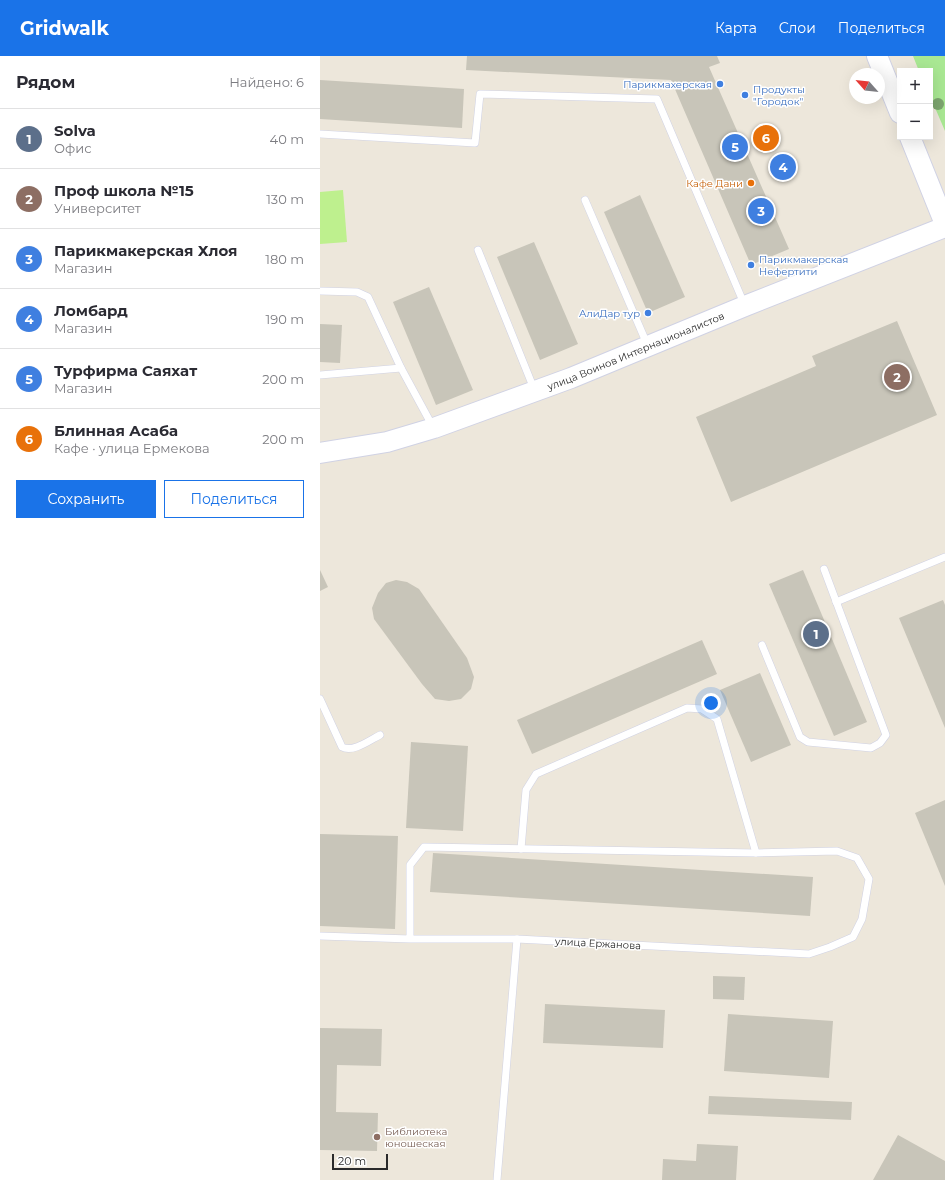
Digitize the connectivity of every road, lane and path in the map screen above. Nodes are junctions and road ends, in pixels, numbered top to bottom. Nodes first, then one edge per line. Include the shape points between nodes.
1 (877, 56) edge
2 (897, 106) edge
3 (320, 134) edge
4 (911, 140) edge
5 (585, 200) dead end
6 (945, 225) edge
7 (478, 250) dead end
8 (320, 291) edge
9 (745, 306) junction
10 (648, 346) junction
11 (401, 368) junction
12 (320, 374) edge
13 (535, 391) junction
14 (434, 428) junction
15 (320, 453) edge
16 (945, 557) edge
17 (824, 569) dead end
18 (836, 602) junction
19 (762, 645) dead end
20 (320, 699) edge
21 (380, 735) dead end
22 (521, 849) junction
23 (756, 853) junction
24 (320, 936) edge
25 (410, 939) junction
26 (516, 939) junction
27 (497, 1180) edge

1 - 2 main road
3 - 9 lane via 475,143 480,94 657,98
4 - 6 main road
5 - 10 lane
6 - 9 main road, улица Воинов Интернационалистов
7 - 13 lane
8 - 11 lane via 357,292 368,297
9 - 10 main road, улица Воинов Интернационалистов
10 - 13 main road, улица Воинов Интернационалистов
11 - 12 lane
11 - 14 lane
13 - 14 main road, улица Воинов Интернационалистов
14 - 15 main road, улица Воинов Интернационалистов via 387,442
16 - 18 lane
17 - 18 lane
18 - 19 lane via 886,735 880,743 871,748 808,742 800,737
20 - 21 lane via 342,747 352,749
22 - 23 lane, улица Ержанова
22 - 23 lane via 526,790 536,774 687,708 702,709 717,719
22 - 25 lane, улица Ержанова via 424,847 410,865
23 - 26 lane, улица Ержанова via 837,852 857,858 869,879 862,919 853,937 809,954
24 - 25 lane, улица Ержанова
25 - 26 lane, улица Ержанова
26 - 27 lane

